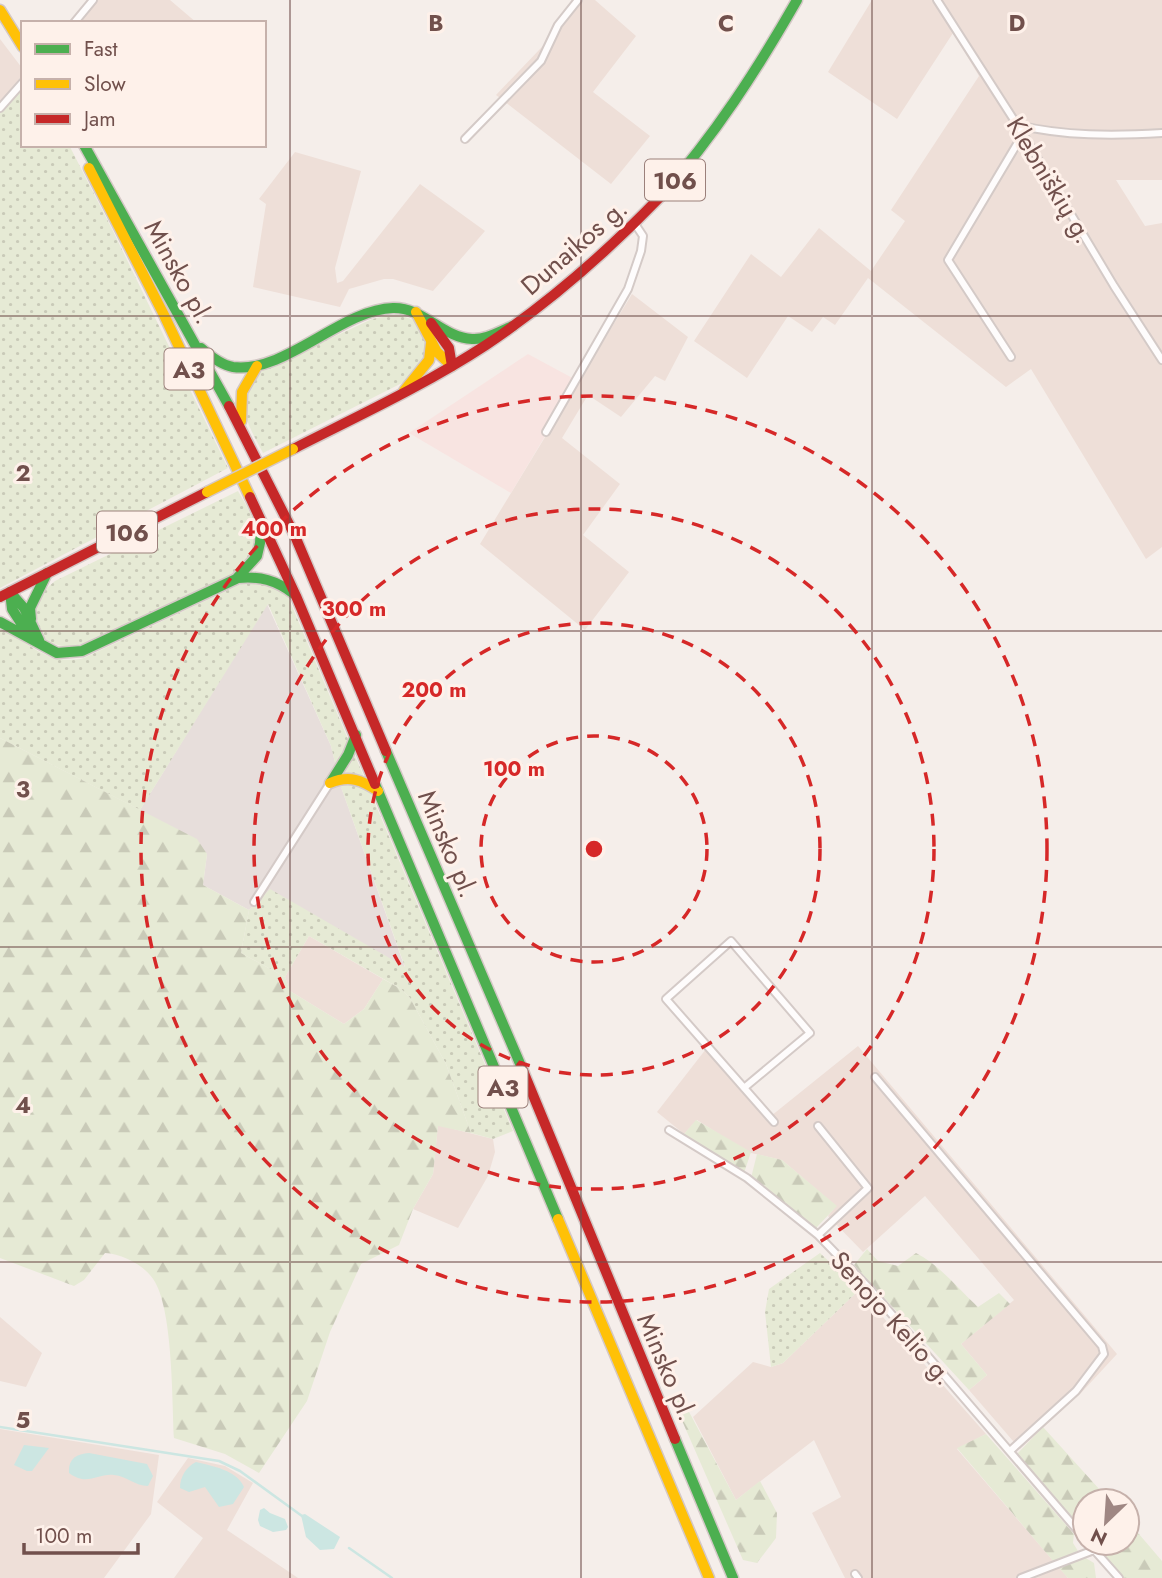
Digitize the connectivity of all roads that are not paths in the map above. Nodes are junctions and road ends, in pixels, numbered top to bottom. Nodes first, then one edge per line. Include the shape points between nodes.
1 (93, 0) edge
2 (578, 0) edge
3 (797, 0) edge
4 (937, 0) edge
5 (0, 10) edge
6 (76, 21) edge
7 (21, 44) edge
8 (21, 84) edge
9 (0, 108) edge
10 (1017, 125) junction
11 (1162, 133) edge
12 (1023, 134) junction
13 (466, 139) dead end
14 (78, 147) edge
15 (85, 147) edge
16 (635, 224) junction
17 (416, 312) junction
18 (428, 318) junction
19 (513, 326) junction
20 (431, 340) junction
21 (196, 344) junction
22 (1011, 358) dead end
23 (1162, 360) edge
24 (257, 366) junction
25 (452, 366) junction
26 (404, 391) junction
27 (243, 431) junction
28 (545, 432) dead end
29 (260, 519) junction
30 (47, 573) junction
31 (236, 579) junction
32 (5, 595) edge
33 (296, 596) junction
34 (0, 622) edge
35 (31, 622) junction
36 (30, 636) junction
37 (43, 646) junction
38 (356, 735) junction
39 (330, 783) junction
40 (381, 793) junction
41 (254, 902) dead end
42 (875, 1077) dead end
43 (744, 1088) junction
44 (774, 1122) dead end
45 (818, 1126) dead end
46 (669, 1130) dead end
47 (818, 1235) junction
48 (1010, 1451) junction
49 (1071, 1523) edge
50 (1076, 1557) edge
51 (1100, 1557) edge
52 (709, 1578) edge
53 (733, 1578) edge
54 (1021, 1578) edge
55 (1119, 1578) edge

1 - 6 street
2 - 13 street via 558,25 541,61
3 - 16 main road, Dunaikos g. / 106 via 717,129
4 - 10 street, Klebniškių g.
5 - 7 main road
8 - 9 street
10 - 11 street via 1071,135
10 - 12 street, Klebniškių g.
12 - 22 street via 948,260
12 - 23 street, Klebniškių g.
14 - 29 main road, Minsko pl. / A3
15 - 21 main road, Minsko pl. / A3
16 - 19 main road, Dunaikos g. / 106
16 - 28 street via 643,236 628,289
17 - 18 main road
17 - 20 main road
17 - 24 main road via 397,307 380,310
18 - 19 main road via 471,339
18 - 25 main road via 449,349
19 - 25 main road, Dunaikos g. / 106
20 - 25 main road
20 - 26 main road via 429,360
21 - 24 main road via 232,367
21 - 27 main road, Minsko pl. / A3
24 - 27 main road via 240,395
25 - 26 main road, 106
26 - 30 main road, 106, bridge
27 - 53 main road, Minsko pl. / A3 via 337,633
29 - 31 main road via 258,553
29 - 33 main road, Minsko pl. / A3
30 - 32 main road, 106
30 - 35 main road via 30,608
31 - 33 main road via 276,580
31 - 37 main road via 82,651 57,653
32 - 35 main road via 17,597
32 - 36 main road
33 - 38 main road, Minsko pl. / A3
34 - 36 main road
35 - 37 main road
36 - 37 main road
38 - 39 main road
38 - 40 main road, Minsko pl. / A3
39 - 40 main road via 353,778
39 - 41 street
40 - 52 main road, Minsko pl. / A3
42 - 48 street via 1102,1346 1104,1354 1076,1391
43 - 43 street via 666,999 731,941 810,1033
43 - 44 street
45 - 47 street via 868,1188
46 - 47 street, Senojo Kelio g. via 747,1178
47 - 48 street, Senojo Kelio g.
48 - 49 street, Senojo Kelio g.
50 - 54 street
51 - 55 street

